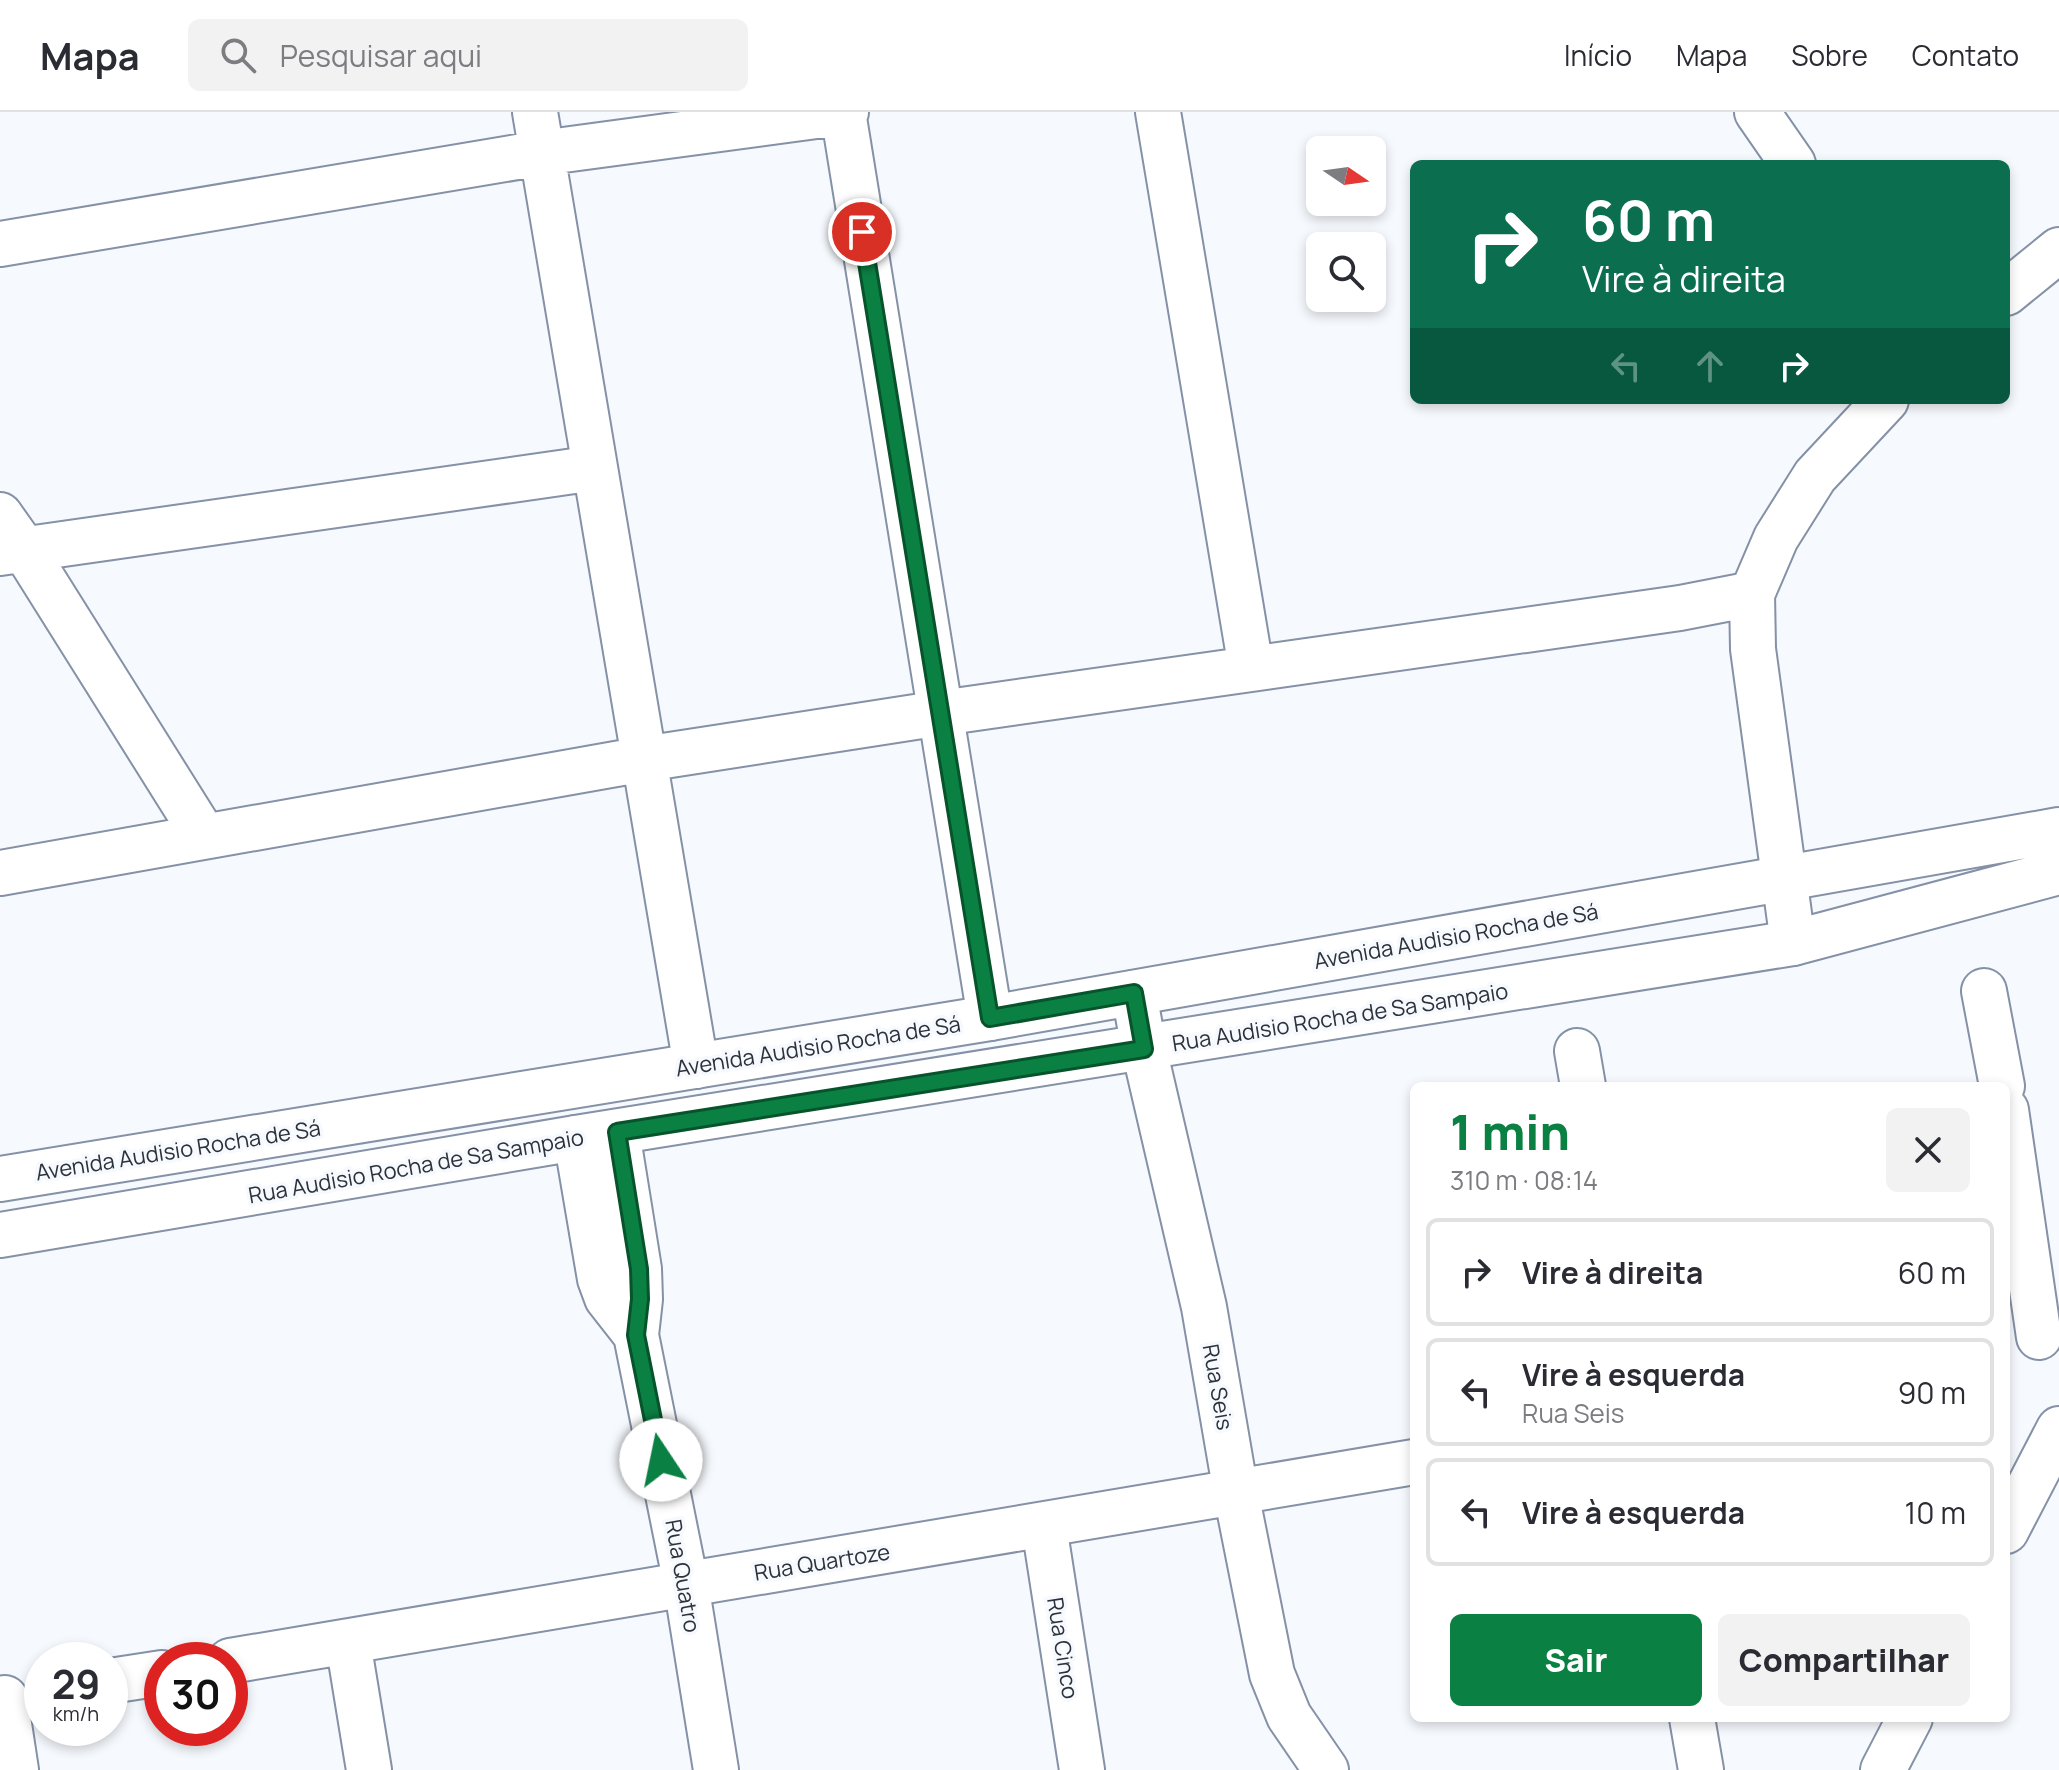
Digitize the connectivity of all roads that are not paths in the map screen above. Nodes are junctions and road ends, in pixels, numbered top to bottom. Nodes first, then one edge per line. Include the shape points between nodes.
1 (844, 112) edge
2 (1158, 112) edge
3 (1757, 112) edge
4 (538, 132) edge
5 (1790, 160) edge
6 (0, 244) edge
7 (2059, 250) edge
8 (2010, 290) edge
9 (1882, 404) edge
10 (595, 468) junction
11 (8, 539) edge
12 (1752, 594) junction
13 (1251, 668) junction
14 (941, 713) junction
15 (644, 759) junction
16 (2059, 830) edge
17 (204, 836) junction
18 (2059, 872) edge
19 (0, 873) edge
20 (1783, 879) junction
21 (1793, 943) junction
22 (1984, 991) dead end
23 (1134, 993) junction
24 (990, 1018) junction
25 (1144, 1049) junction
26 (696, 1066) junction
27 (2001, 1082) edge
28 (360, 1120) junction
29 (596, 1135) junction
30 (2010, 1142) edge
31 (365, 1176) junction
32 (0, 1179) edge
33 (0, 1235) edge
34 (2035, 1340) edge
35 (2059, 1429) edge
36 (1410, 1463) edge
37 (1236, 1493) junction
38 (2010, 1523) edge
39 (1044, 1526) junction
40 (686, 1584) junction
41 (348, 1642) junction
42 (248, 1658) edge
43 (16, 1697) edge
44 (1693, 1722) edge
45 (1908, 1722) edge
46 (16, 1770) edge
47 (369, 1770) edge
48 (716, 1770) edge
49 (1082, 1770) edge
50 (1326, 1770) edge
51 (1701, 1770) edge
52 (1883, 1770) edge

1 - 4 street
1 - 14 street
2 - 13 street
3 - 5 street
4 - 6 street
4 - 10 street
7 - 8 street
9 - 12 street via 1815,476 1776,538
10 - 11 street
10 - 15 street
11 - 17 street
12 - 13 street
12 - 20 street via 1753,649
13 - 14 street
14 - 15 street
14 - 24 street
15 - 17 street
15 - 26 street
16 - 20 street, Avenida Audisio Rocha de Sá
17 - 19 street
18 - 21 street, Rua Audisio Rocha de Sa Sampaio
20 - 21 street
20 - 23 street, Avenida Audisio Rocha de Sá
21 - 25 street, Rua Audisio Rocha de Sa Sampaio
22 - 27 street
23 - 24 street, Avenida Audisio Rocha de Sá
23 - 25 street, Rua Seis
24 - 26 street, Avenida Audisio Rocha de Sá
25 - 29 street, Rua Audisio Rocha de Sa Sampaio
25 - 37 street, Rua Seis via 1204,1307
26 - 28 street, Avenida Audisio Rocha de Sá
28 - 31 street
28 - 32 street, Avenida Audisio Rocha de Sá
29 - 31 street, Rua Audisio Rocha de Sa Sampaio
29 - 40 street, Rua Quatro via 600,1279 607,1298 636,1335
30 - 34 street
31 - 33 street, Rua Audisio Rocha de Sa Sampaio
35 - 38 street
36 - 37 street, Rua Quartoze
37 - 39 street, Rua Quartoze
37 - 50 street, Rua Seis via 1272,1674 1289,1716
39 - 40 street, Rua Quartoze
39 - 49 street, Rua Cinco
40 - 41 street, Rua Quartoze
40 - 48 street, Rua Quatro
41 - 42 street, Rua Quartoze
41 - 47 street
43 - 46 street
44 - 51 street
45 - 52 street

